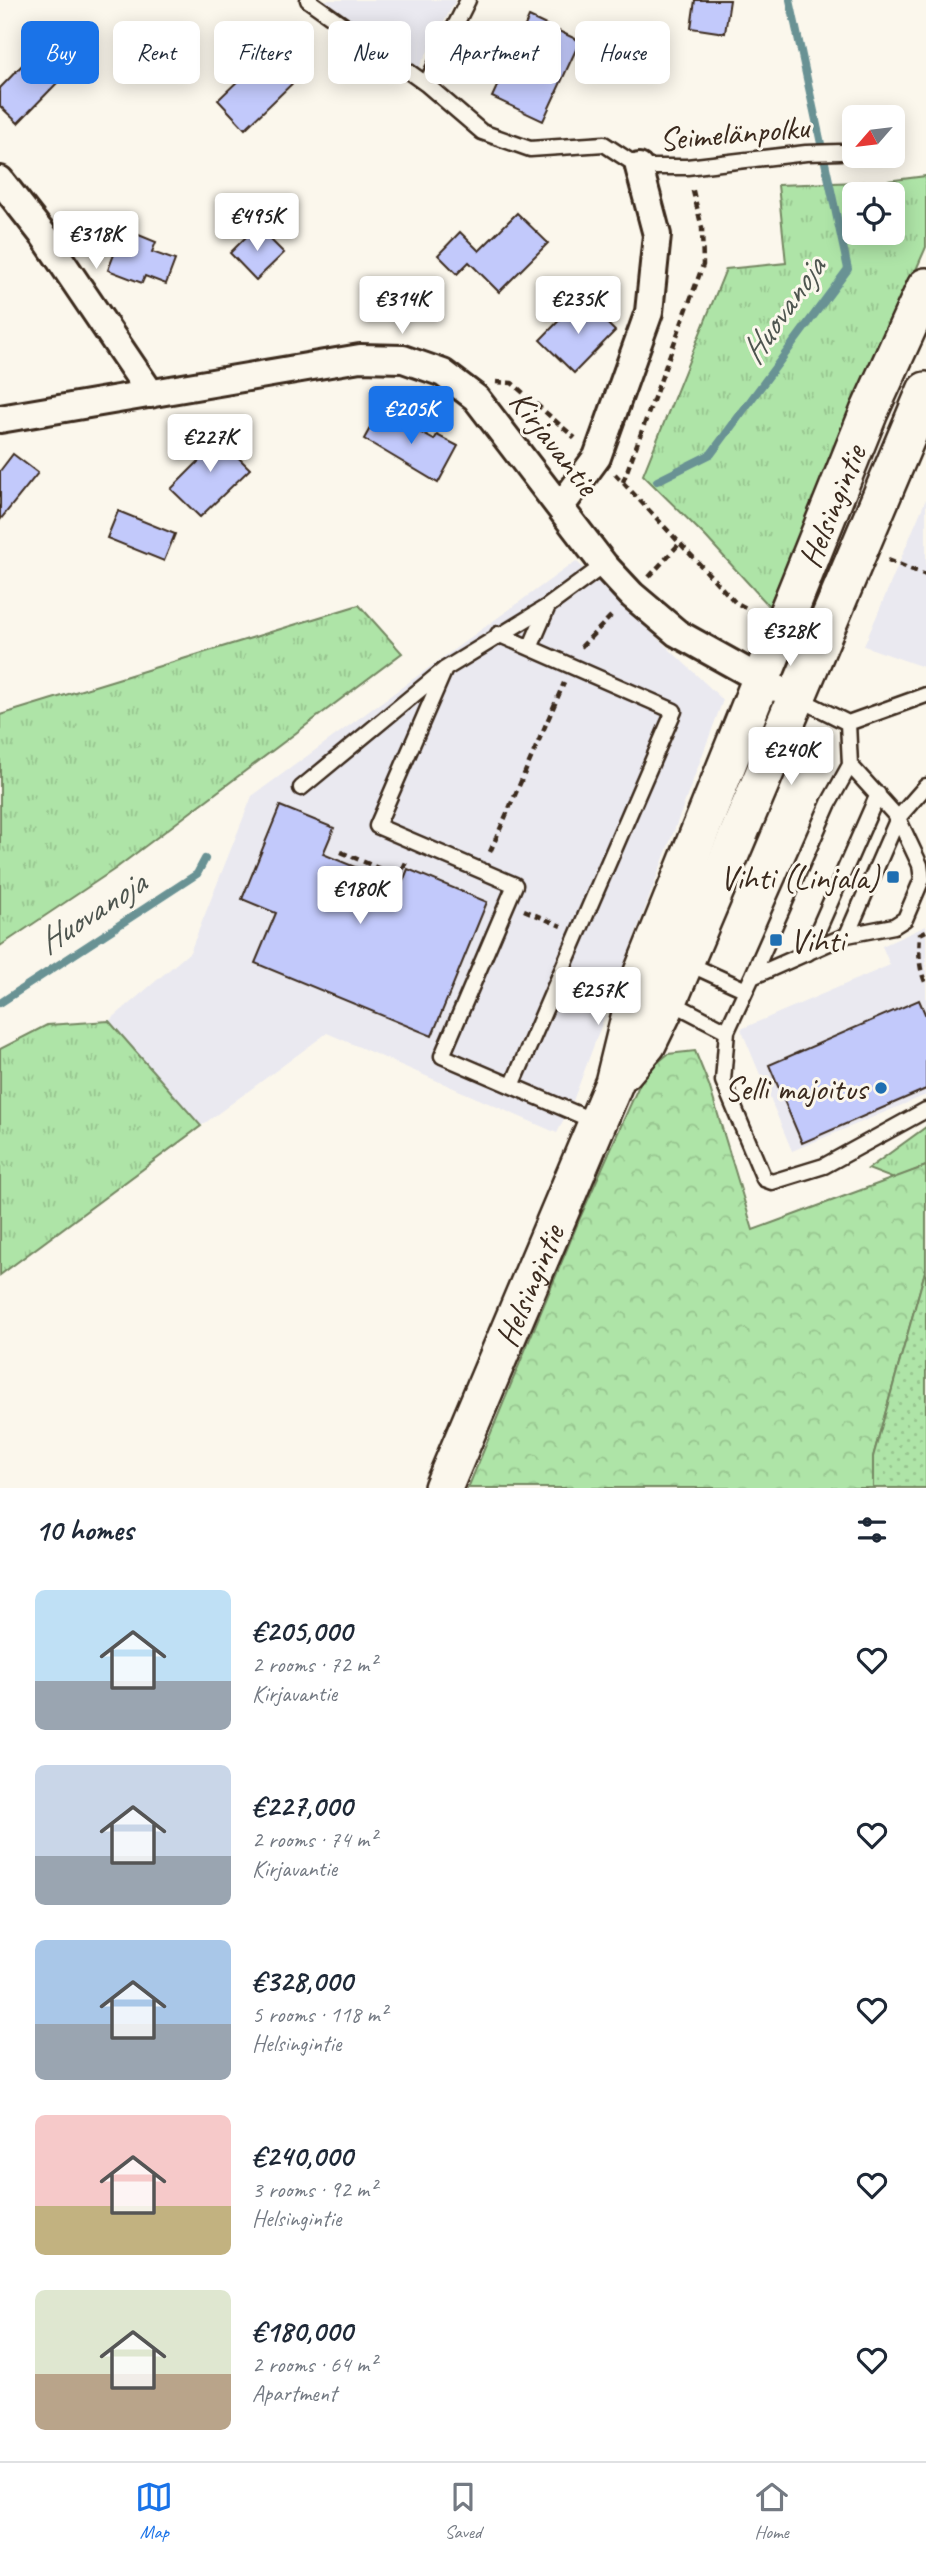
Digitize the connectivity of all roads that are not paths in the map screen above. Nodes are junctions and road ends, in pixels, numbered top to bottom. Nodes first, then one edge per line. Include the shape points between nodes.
1 (307, 0) edge
2 (468, 0) edge
3 (458, 21) edge
4 (425, 83) edge
5 (426, 84) edge
6 (841, 152) dead end
7 (639, 167) junction
8 (0, 180) edge
9 (923, 303) edge
10 (926, 391) edge
11 (150, 394) junction
12 (0, 419) edge
13 (561, 506) junction
14 (604, 565) junction
15 (548, 606) junction
16 (498, 634) junction
17 (530, 648) junction
18 (445, 669) junction
19 (761, 681) junction
20 (926, 695) edge
21 (799, 698) junction
22 (848, 723) junction
23 (850, 765) junction
24 (926, 786) edge
25 (301, 788) dead end
26 (878, 794) junction
27 (898, 818) junction
28 (847, 935) junction
29 (807, 953) junction
30 (669, 954) junction
31 (749, 983) junction
32 (653, 993) junction
33 (727, 1031) junction
34 (512, 1086) junction
35 (926, 1110) edge
36 (597, 1123) junction
37 (443, 1488) edge

1 - 4 lane, Seimelänpolku
2 - 3 lane
5 - 7 lane, Seimelänpolku via 482,132 530,149 604,144
6 - 7 lane, Seimelänpolku via 687,167
7 - 13 street via 657,235 649,312 597,457
8 - 11 street via 44,236
9 - 19 street, Helsingintie via 869,412
10 - 21 street, Helsingintie
11 - 12 street, Kirjavantie
11 - 13 street, Kirjavantie via 360,358 403,359 443,373 476,398
13 - 14 street, Kirjavantie
14 - 15 lane
14 - 19 street, Kirjavantie via 632,596 677,632
15 - 16 lane
15 - 17 lane
16 - 17 lane
16 - 18 lane
17 - 34 lane via 674,711
18 - 25 lane
18 - 34 lane via 377,825 515,885 442,1056
19 - 21 street, Kirjavantie
19 - 30 street, Helsingintie
20 - 22 lane
21 - 22 lane
21 - 30 street, Helsingintie
22 - 23 lane
23 - 26 lane
23 - 31 lane
24 - 27 lane
26 - 27 lane
26 - 29 lane
27 - 28 lane
27 - 28 lane via 922,879 905,919 894,926
28 - 29 lane
29 - 31 lane
30 - 31 lane
30 - 32 street, Helsingintie
31 - 33 lane
32 - 33 lane
32 - 36 street, Helsingintie via 647,1044 614,1083
33 - 35 lane via 723,1081 764,1179 772,1182 824,1166
34 - 36 lane
36 - 37 street, Helsingintie

